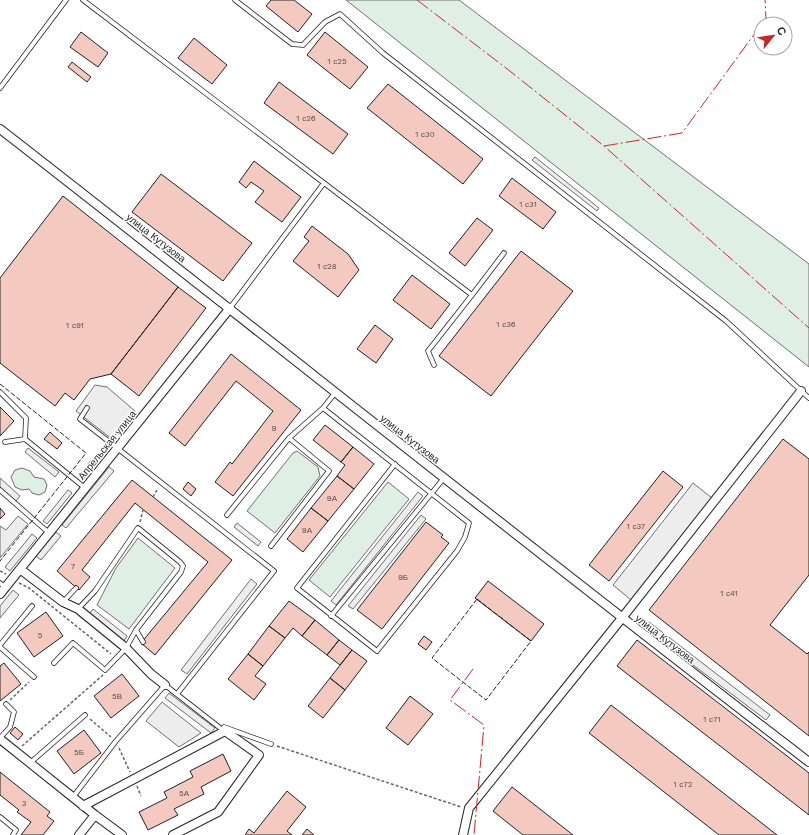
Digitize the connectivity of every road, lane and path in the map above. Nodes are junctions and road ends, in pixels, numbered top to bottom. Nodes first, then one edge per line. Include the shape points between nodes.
1 (66, 0) edge
2 (83, 0) edge
3 (234, 0) edge
4 (0, 88) edge
5 (0, 129) edge
6 (324, 183) junction
7 (504, 253) dead end
8 (472, 295) junction
9 (230, 308) junction
10 (434, 365) dead end
11 (801, 391) junction
12 (0, 392) edge
13 (336, 392) junction
14 (809, 398) edge
15 (87, 408) dead end
16 (323, 408) junction
17 (289, 438) junction
18 (25, 439) junction
19 (5, 442) dead end
20 (118, 449) junction
21 (395, 464) junction
22 (444, 478) junction
23 (160, 483) junction
24 (85, 488) junction
25 (0, 490) edge
26 (432, 493) junction
27 (153, 497) dead end
28 (143, 510) dead end
29 (227, 515) dead end
30 (138, 528) junction
31 (49, 533) junction
32 (271, 546) dead end
33 (20, 569) junction
34 (12, 579) junction
35 (3, 585) edge
36 (76, 588) dead end
37 (0, 594) edge
38 (63, 602) junction
39 (32, 606) dead end
40 (78, 609) junction
41 (331, 616) junction
42 (622, 618) junction
43 (136, 630) junction
44 (143, 642) dead end
45 (0, 646) edge
46 (126, 648) junction
47 (117, 659) junction
48 (54, 663) dead end
49 (105, 670) junction
50 (34, 677) joint
51 (165, 686) junction
52 (177, 694) junction
53 (6, 704) joint
54 (85, 715) joint
55 (214, 723) junction
56 (225, 731) junction
57 (0, 738) edge
58 (116, 741) junction
59 (271, 744) joint
60 (16, 752) junction
61 (809, 762) edge
62 (30, 763) junction
63 (134, 780) junction
64 (142, 796) dead end
65 (73, 797) junction
66 (83, 806) junction
67 (469, 808) junction
68 (95, 815) junction
69 (0, 817) edge
70 (109, 826) junction
71 (12, 835) edge
72 (79, 835) edge
73 (111, 835) edge
74 (122, 835) edge
75 (173, 835) edge
76 (463, 835) edge

1 - 4 lane
2 - 6 lane
3 - 11 lane via 292,44 303,45 326,22 340,14 395,62 726,321
5 - 9 street, улица Кутузова
6 - 8 lane
6 - 9 lane
7 - 8 lane
8 - 10 lane via 428,351
9 - 13 street, улица Кутузова
9 - 20 street, Апрельская улица
11 - 14 lane
11 - 42 street
12 - 18 lane via 26,418
13 - 16 lane
13 - 22 street, улица Кутузова
15 - 20 lane via 80,419
16 - 17 lane
16 - 21 lane
17 - 29 lane
17 - 32 lane via 329,471
18 - 19 lane
18 - 24 lane
20 - 23 lane
20 - 24 street, Апрельская улица
21 - 26 lane
21 - 41 lane via 297,588
22 - 26 lane
22 - 42 street, улица Кутузова
23 - 27 path
23 - 52 lane via 274,571
24 - 31 street, Апрельская улица
25 - 31 lane
26 - 41 lane
26 - 41 lane via 469,523 465,537 457,551 377,651
28 - 30 path
30 - 40 lane via 95,591
30 - 43 lane via 183,566
31 - 33 street, Апрельская улица
33 - 34 street, Апрельская улица
33 - 38 street
34 - 35 street, Апрельская улица
34 - 47 path via 30,588
35 - 37 street, Апрельская улица
36 - 38 lane
38 - 40 street
39 - 45 lane
40 - 46 street
42 - 61 street, улица Кутузова
42 - 67 street
43 - 44 lane
43 - 46 lane
45 - 50 lane
46 - 47 lane
46 - 51 street
47 - 49 lane
48 - 49 lane via 73,643
49 - 60 path via 101,678
50 - 53 path
51 - 52 lane
51 - 58 lane
52 - 55 lane
53 - 57 lane via 14,712 10,727
54 - 58 path
54 - 62 lane
55 - 56 lane
55 - 59 lane
56 - 63 street
56 - 75 street via 259,755 218,812
57 - 60 street
58 - 63 path
58 - 65 lane
59 - 67 path
60 - 62 street
62 - 65 street
63 - 64 path
63 - 66 street
65 - 66 street
66 - 68 street
67 - 76 street
68 - 70 street
68 - 72 street
69 - 71 lane via 16,830
70 - 73 lane
70 - 74 street

